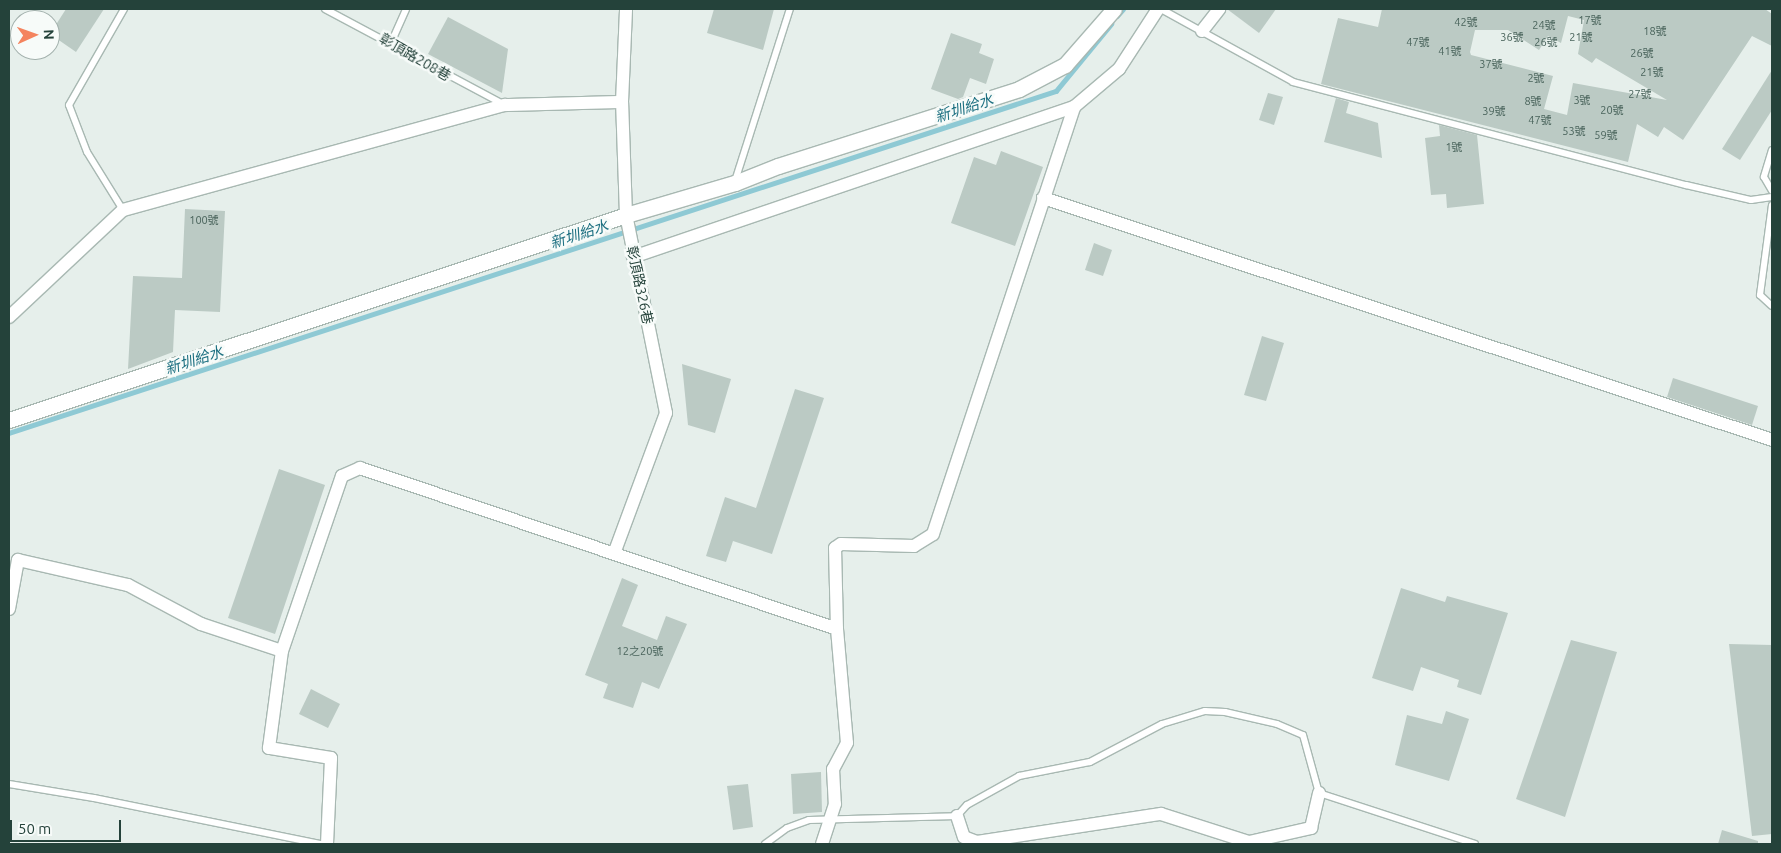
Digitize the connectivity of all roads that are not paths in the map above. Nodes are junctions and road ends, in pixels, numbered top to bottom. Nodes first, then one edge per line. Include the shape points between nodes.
1 (124, 9) edge
2 (325, 9) edge
3 (406, 9) edge
4 (626, 9) edge
5 (790, 9) edge
6 (1114, 9) edge
7 (1159, 9) edge
8 (1218, 9) edge
9 (1202, 31) junction
10 (391, 43) junction
11 (622, 102) junction
12 (505, 105) junction
13 (1074, 107) junction
14 (1772, 150) edge
15 (735, 183) junction
16 (1772, 191) edge
17 (1772, 197) edge
18 (1043, 198) junction
19 (1772, 204) edge
20 (122, 210) junction
21 (626, 219) junction
22 (634, 257) junction
23 (1772, 306) edge
24 (9, 317) edge
25 (9, 420) edge
26 (1772, 440) edge
27 (615, 551) junction
28 (9, 609) edge
29 (837, 629) junction
30 (282, 651) junction
31 (9, 784) edge
32 (1319, 793) junction
33 (957, 816) junction
34 (830, 818) junction
35 (321, 844) edge
36 (327, 844) edge
37 (765, 844) edge
38 (822, 844) edge
39 (1475, 844) edge

1 - 20 lane via 69,106 87,152
2 - 10 lane, 彰頂路208巷
3 - 10 lane
4 - 11 street, 彰頂路326巷
5 - 15 lane
6 - 15 street via 1065,65 1045,77
7 - 9 lane
7 - 13 street via 1119,69
8 - 9 street
9 - 17 lane via 1293,82 1686,185 1751,200
10 - 12 lane, 彰頂路208巷
11 - 12 street
11 - 21 street, 彰頂路326巷
12 - 20 street
13 - 18 street
13 - 22 street
14 - 16 lane via 1764,177
15 - 21 street
18 - 26 street
18 - 29 street via 932,534 914,546 841,544 835,548
19 - 23 lane via 1760,295
20 - 24 street
21 - 22 street, 彰頂路326巷
21 - 25 street
22 - 27 street, 彰頂路326巷 via 666,413
27 - 29 street
27 - 30 street via 360,468 342,476
28 - 30 street via 18,560 128,586 201,624
29 - 34 street via 847,743 833,769 835,804
30 - 36 street via 269,748 331,758
31 - 35 lane
32 - 33 street via 1311,828 1248,842 1161,814 977,842 964,837
32 - 33 lane via 1303,734 1268,722 1206,711 1162,724 1090,762 1020,776 967,805
32 - 39 lane
33 - 34 lane
34 - 37 lane via 809,820 787,828
34 - 38 street

